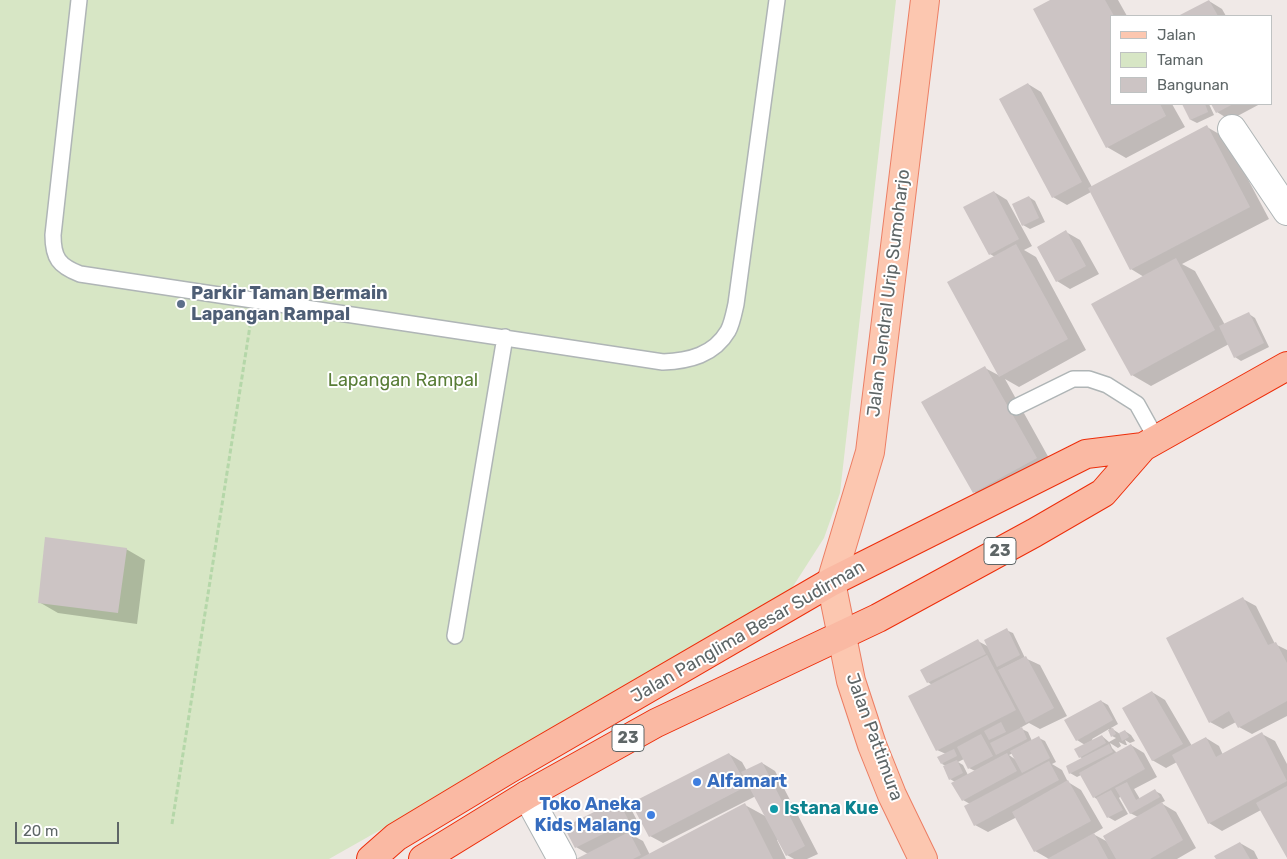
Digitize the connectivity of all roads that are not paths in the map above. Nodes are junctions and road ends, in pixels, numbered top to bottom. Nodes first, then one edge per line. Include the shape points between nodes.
1 (78, 0) edge
2 (777, 0) edge
3 (925, 0) edge
4 (1232, 129) dead end
5 (1287, 211) edge
6 (505, 337) junction
7 (1287, 366) edge
8 (1016, 407) dead end
9 (1150, 444) junction
10 (831, 582) junction
11 (842, 634) junction
12 (455, 636) dead end
13 (527, 795) junction
14 (371, 859) edge
15 (423, 859) edge
16 (562, 859) edge
17 (923, 859) edge

1 - 6 lane via 53,235 53,250 58,261 68,269 80,274 253,301
2 - 6 lane via 736,304 729,330 716,347 683,362 663,362
3 - 10 main road, Jalan Jendral Urip Sumoharjo via 870,452
4 - 5 street
6 - 12 lane
7 - 9 highway, Jalan Panglima Besar Sudirman / 23
8 - 9 lane via 1073,380 1089,379 1107,385 1137,404
9 - 10 highway, Jalan Panglima Besar Sudirman / 23 via 1086,454
9 - 11 highway, Jalan Panglima Besar Sudirman / 23 via 1103,492 878,618
10 - 11 main road, Jalan Pattimura
10 - 14 highway, Jalan Panglima Besar Sudirman / 23 via 396,837
11 - 13 highway, Jalan Panglima Besar Sudirman / 23 via 656,723
11 - 17 main road, Jalan Pattimura via 851,681 872,745
13 - 15 highway, Jalan Panglima Besar Sudirman / 23
13 - 16 street

